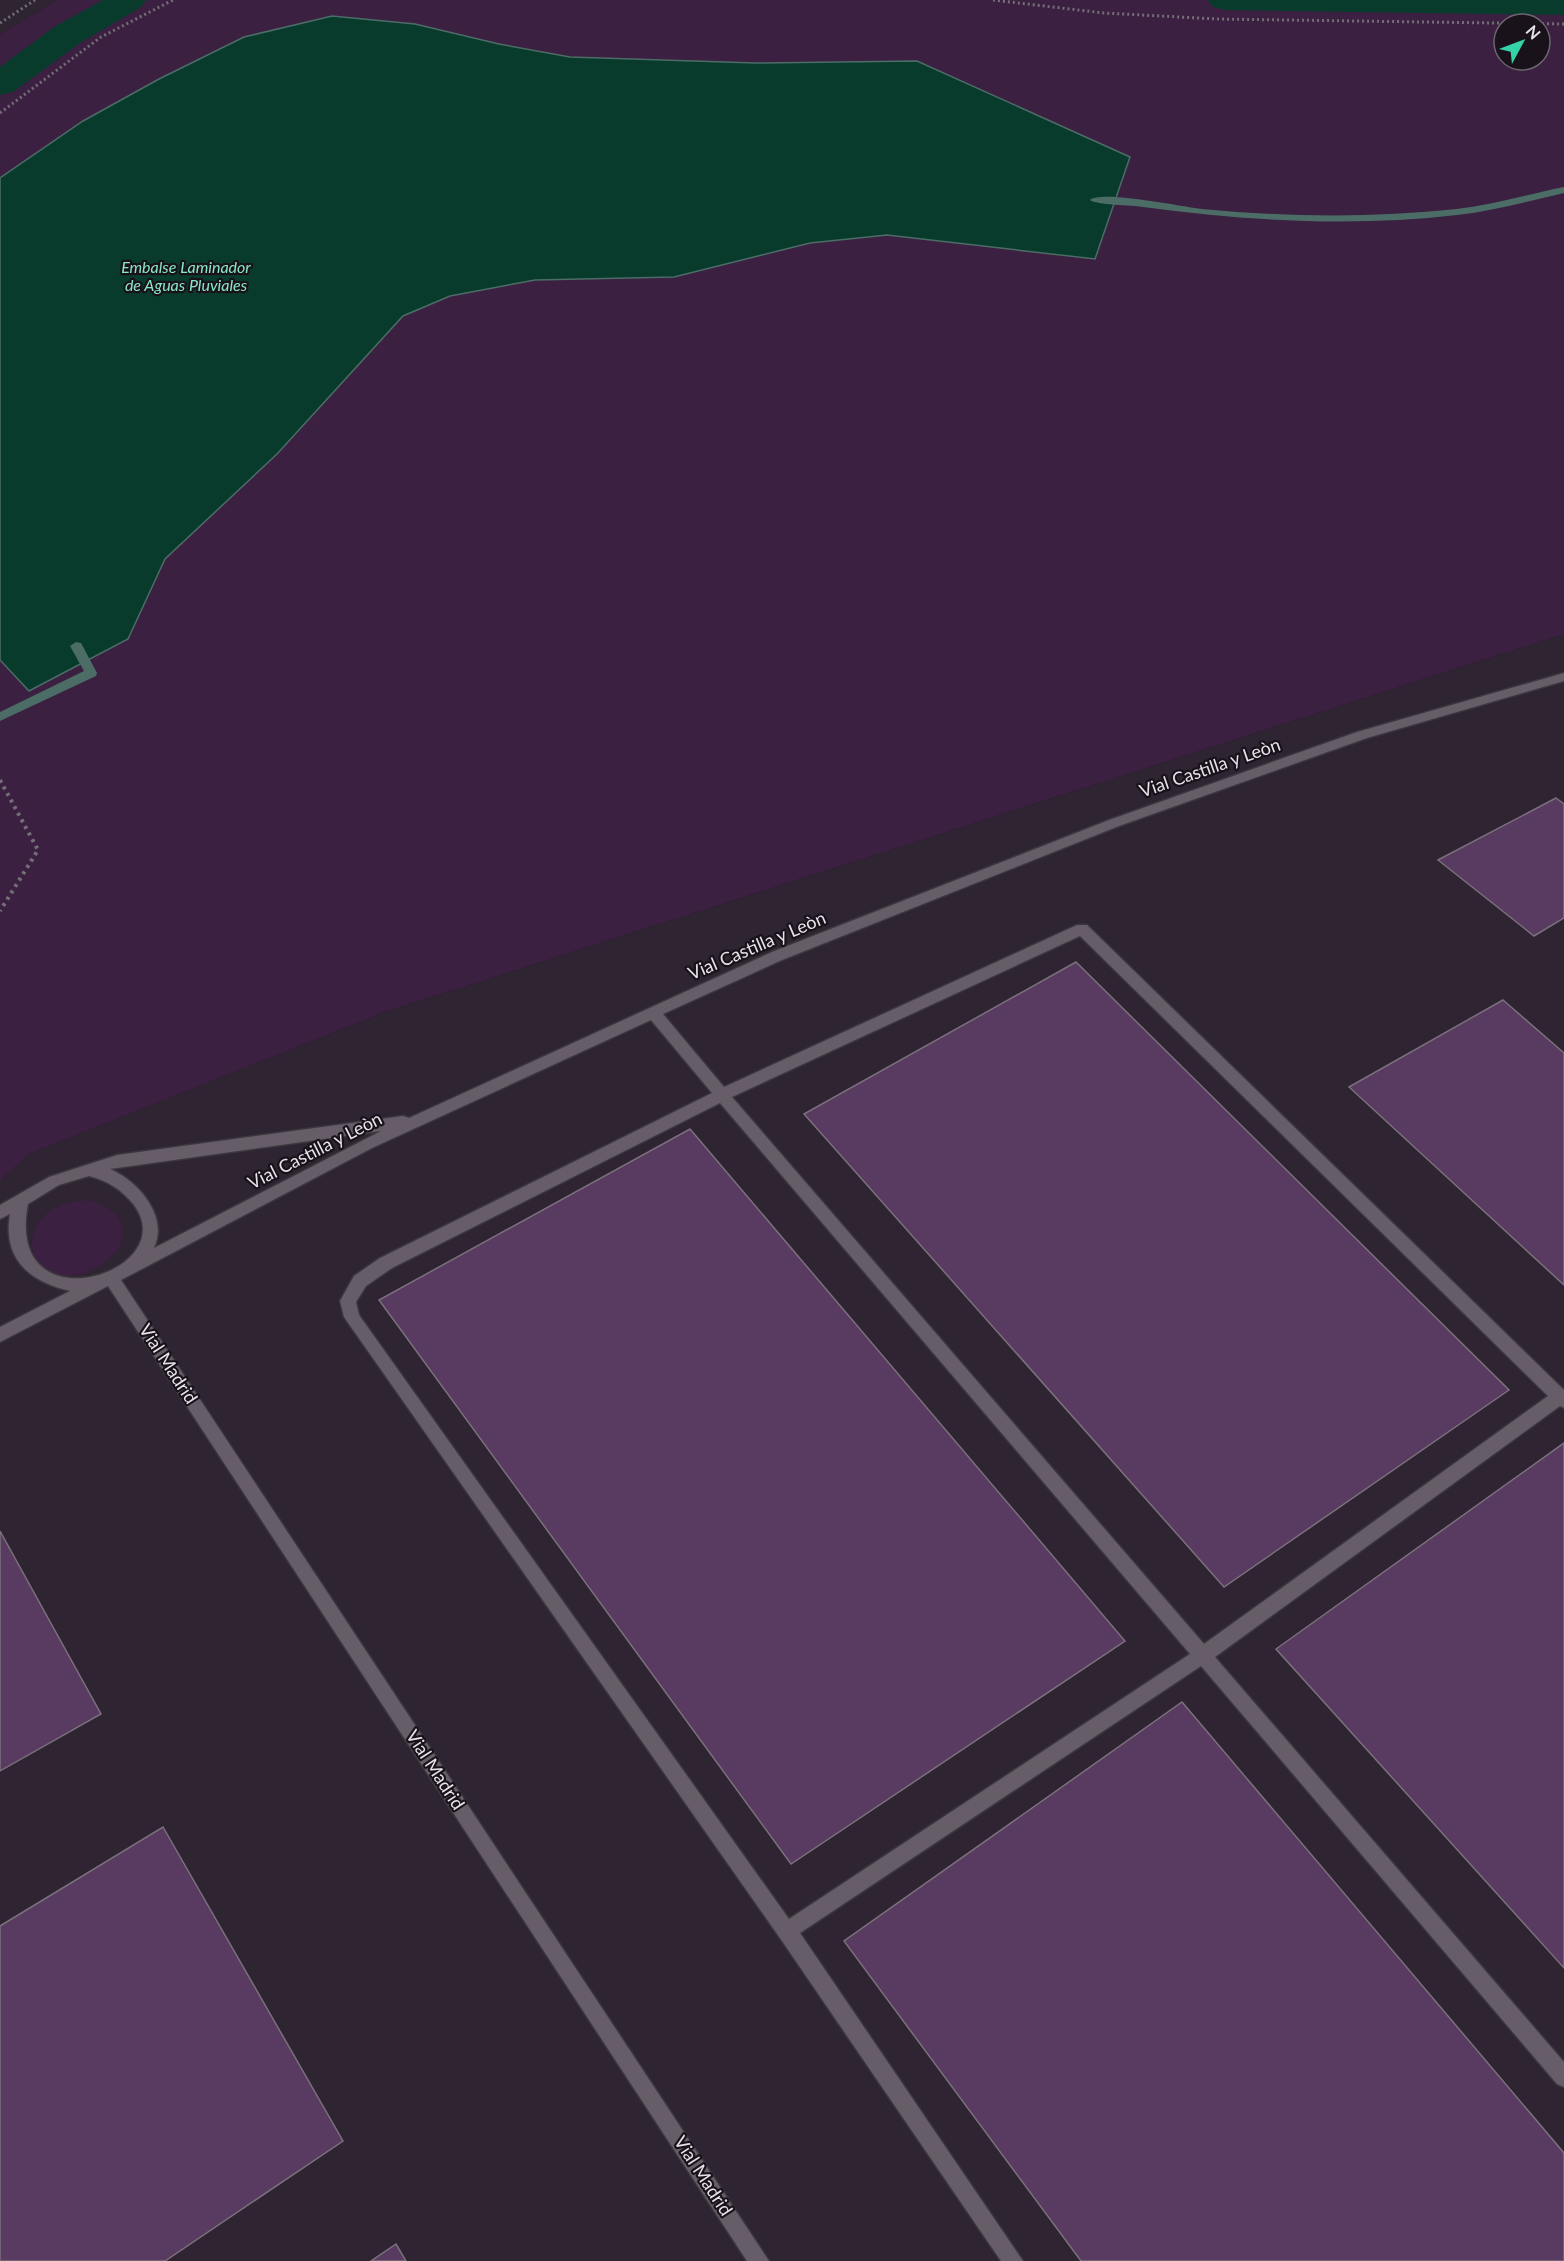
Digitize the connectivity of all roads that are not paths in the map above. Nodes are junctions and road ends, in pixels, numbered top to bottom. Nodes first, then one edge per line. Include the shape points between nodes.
1 (1564, 677) edge
2 (654, 1013) junction
3 (722, 1095) junction
4 (424, 1118) junction
5 (80, 1172) junction
6 (24, 1193) junction
7 (0, 1213) edge
8 (132, 1269) junction
9 (112, 1279) junction
10 (0, 1335) edge
11 (1562, 1399) edge
12 (1202, 1656) junction
13 (787, 1931) junction
14 (1564, 2077) edge
15 (759, 2261) edge
16 (1013, 2261) edge

1 - 2 lane, Vial Castilla y Leòn via 1362,735 1114,823 777,956
2 - 3 lane
2 - 4 lane, Vial Castilla y Leòn
3 - 11 lane via 1082,929
3 - 12 lane
3 - 13 lane via 386,1263 360,1281 348,1301 352,1317
4 - 5 lane via 335,1133 156,1154
4 - 8 lane, Vial Castilla y Leòn via 367,1144
5 - 6 lane
5 - 8 lane via 111,1174 123,1182 146,1212 150,1238
6 - 7 lane
6 - 9 lane via 13,1233 18,1252 32,1273 69,1284 93,1285
8 - 9 lane, Vial Castilla y Leòn
9 - 10 lane, Vial Castilla y Leòn
9 - 15 lane, Vial Madrid
11 - 12 lane
12 - 13 lane
12 - 14 lane
13 - 16 lane

